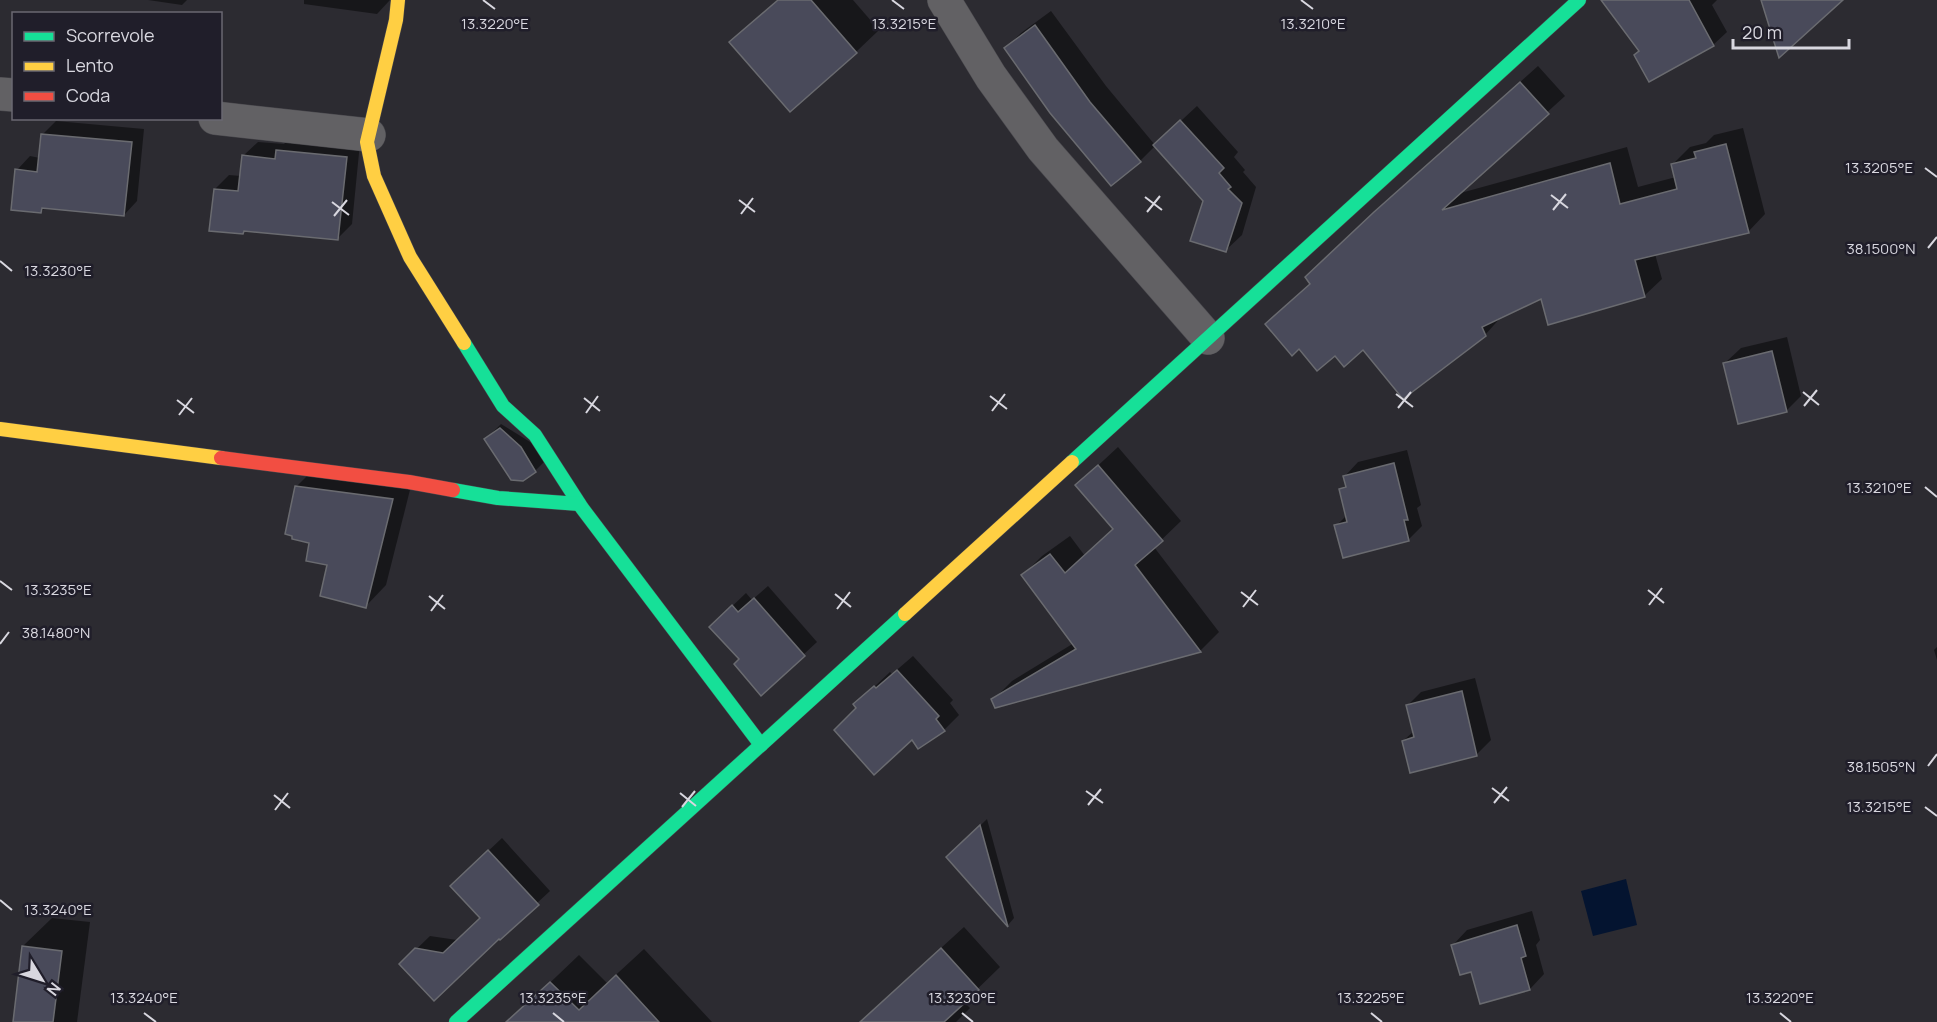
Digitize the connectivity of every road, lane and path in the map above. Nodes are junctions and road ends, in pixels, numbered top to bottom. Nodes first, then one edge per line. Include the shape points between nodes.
1 (398, 0) edge
2 (944, 0) edge
3 (1579, 0) edge
4 (222, 119) edge
5 (369, 135) junction
6 (1208, 338) junction
7 (0, 429) edge
8 (579, 504) junction
9 (761, 745) junction
10 (456, 1022) edge

1 - 5 street
2 - 6 street via 992,78 1043,149
3 - 6 street
4 - 5 street
5 - 8 street via 374,176 410,257 503,406 535,435
6 - 9 street
7 - 8 street via 409,482 498,498
8 - 9 street
9 - 10 street

